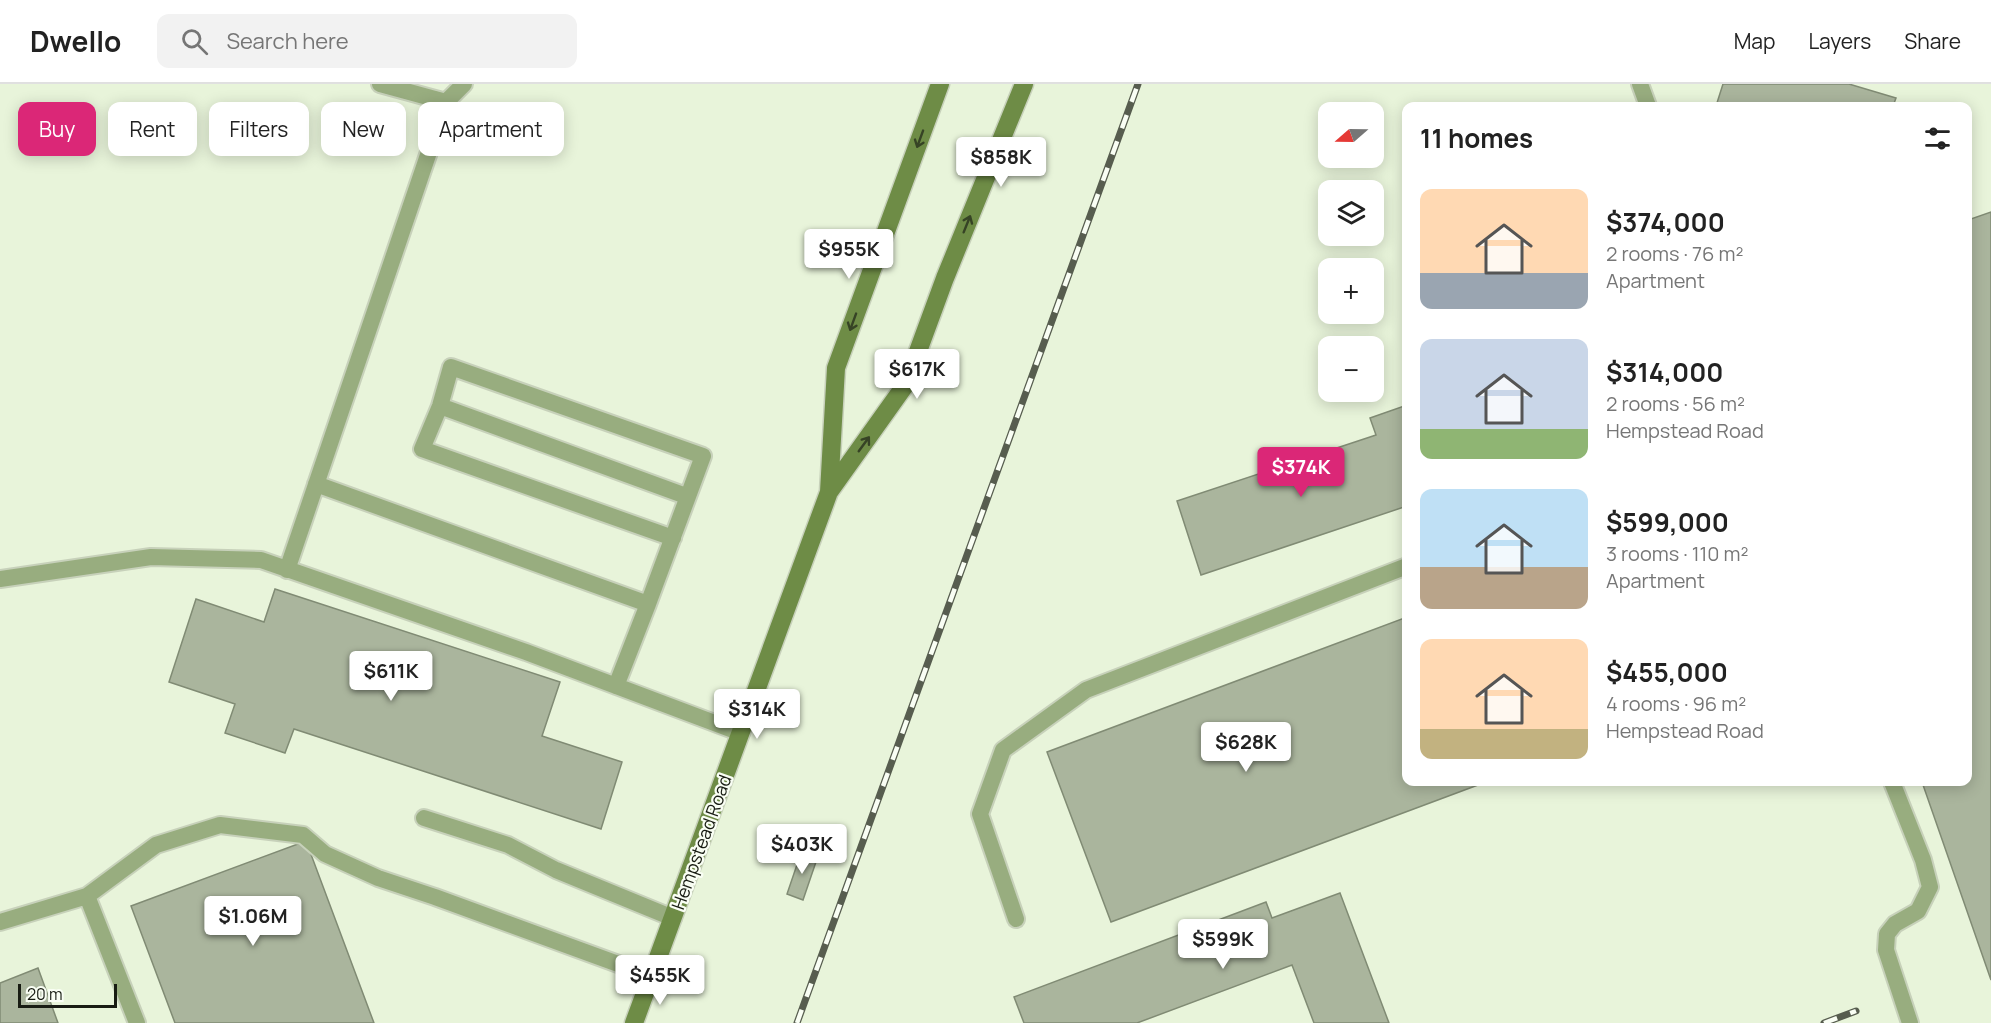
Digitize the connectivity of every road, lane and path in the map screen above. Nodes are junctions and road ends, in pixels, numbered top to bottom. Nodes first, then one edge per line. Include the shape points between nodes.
1 (380, 84) edge
2 (464, 84) edge
3 (940, 84) edge
4 (1024, 84) edge
5 (1640, 84) edge
6 (446, 102) joint
7 (1647, 102) edge
8 (428, 156) edge
9 (440, 406) junction
10 (316, 484) junction
11 (830, 492) junction
12 (686, 496) junction
13 (672, 538) junction
14 (1402, 568) edge
15 (287, 570) junction
16 (0, 579) edge
17 (648, 604) junction
18 (616, 686) junction
19 (741, 733) junction
20 (1894, 786) edge
21 (424, 818) dead end
22 (87, 896) junction
23 (673, 918) junction
24 (1017, 919) dead end
25 (0, 922) edge
26 (651, 976) junction
27 (138, 1023) edge
28 (634, 1023) edge
29 (1910, 1023) edge

1 - 6 lane
2 - 6 lane
3 -> 11 main road, Hempstead Road via 836,368
11 -> 4 main road, Hempstead Road via 906,384
5 - 7 lane
8 - 10 lane
9 - 12 lane
9 - 12 lane via 452,367 703,456
9 - 13 lane via 422,449
10 - 15 lane
10 - 17 lane
11 - 19 main road, Hempstead Road
12 - 13 lane
13 - 17 lane
14 - 24 lane via 1086,690 1003,750 980,814
15 - 16 lane via 261,560 151,557
15 - 18 lane
17 - 18 lane
18 - 19 lane
19 - 23 main road, Hempstead Road
20 - 29 lane via 1930,887 1918,911 1895,924 1887,934 1886,950
21 - 23 lane via 508,845 556,870
22 - 25 lane
22 - 26 lane via 156,845 220,825 303,835 325,854 378,878
22 - 27 lane
23 - 26 main road, Hempstead Road
26 - 28 main road, Hempstead Road

